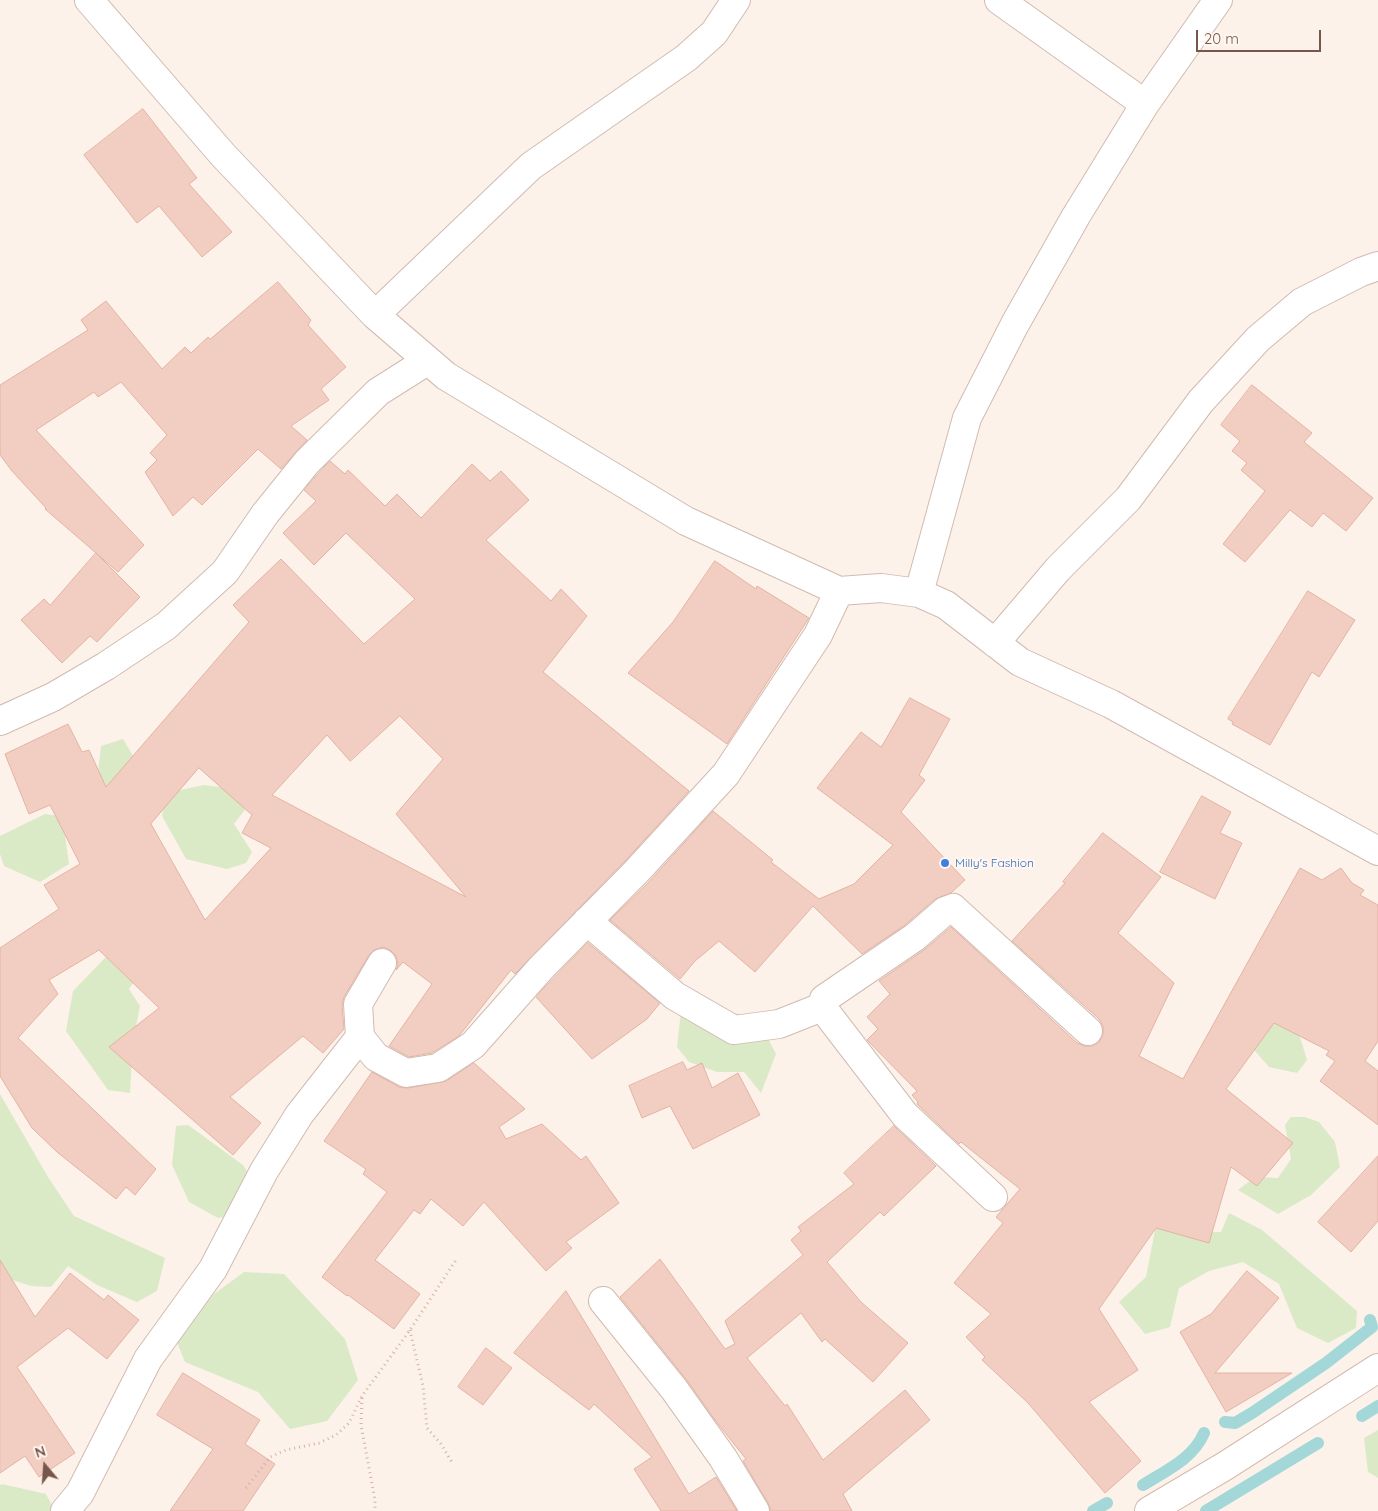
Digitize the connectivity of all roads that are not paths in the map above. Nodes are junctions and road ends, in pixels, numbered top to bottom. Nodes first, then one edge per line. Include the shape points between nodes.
1 (89, 0) edge
2 (736, 0) edge
3 (999, 0) edge
4 (1218, 0) edge
5 (1146, 104) junction
6 (1378, 266) edge
7 (375, 315) junction
8 (427, 361) junction
9 (839, 591) junction
10 (919, 593) junction
11 (995, 643) junction
12 (0, 721) edge
13 (1378, 851) edge
14 (587, 921) junction
15 (382, 963) dead end
16 (822, 1007) junction
17 (1088, 1031) dead end
18 (360, 1037) junction
19 (993, 1197) dead end
20 (603, 1301) dead end
21 (1378, 1368) edge
22 (65, 1511) edge
23 (755, 1511) edge
24 (1149, 1511) edge

1 - 7 street via 224,155
2 - 7 street via 714,33 686,58 531,166
3 - 5 street
4 - 5 street
5 - 10 street via 1076,216 967,418
6 - 11 street via 1302,302 1258,339 1201,401 1128,499 1058,569
7 - 8 street
8 - 9 street via 446,376 686,522
8 - 12 street via 378,392 307,462 225,572 166,626 53,697
9 - 10 street via 881,588
9 - 14 street via 818,635 726,774
10 - 11 street via 946,605
11 - 13 street via 1020,662 1111,704
14 - 16 street via 675,996 734,1030 779,1024
14 - 18 street via 473,1046 438,1068 406,1073 376,1057
15 - 18 street via 358,1004
16 - 17 street via 824,999 953,908
16 - 19 street via 905,1115
18 - 22 street via 299,1115 264,1171 213,1268 148,1359 80,1493
20 - 23 street via 674,1390 723,1458
21 - 24 street

